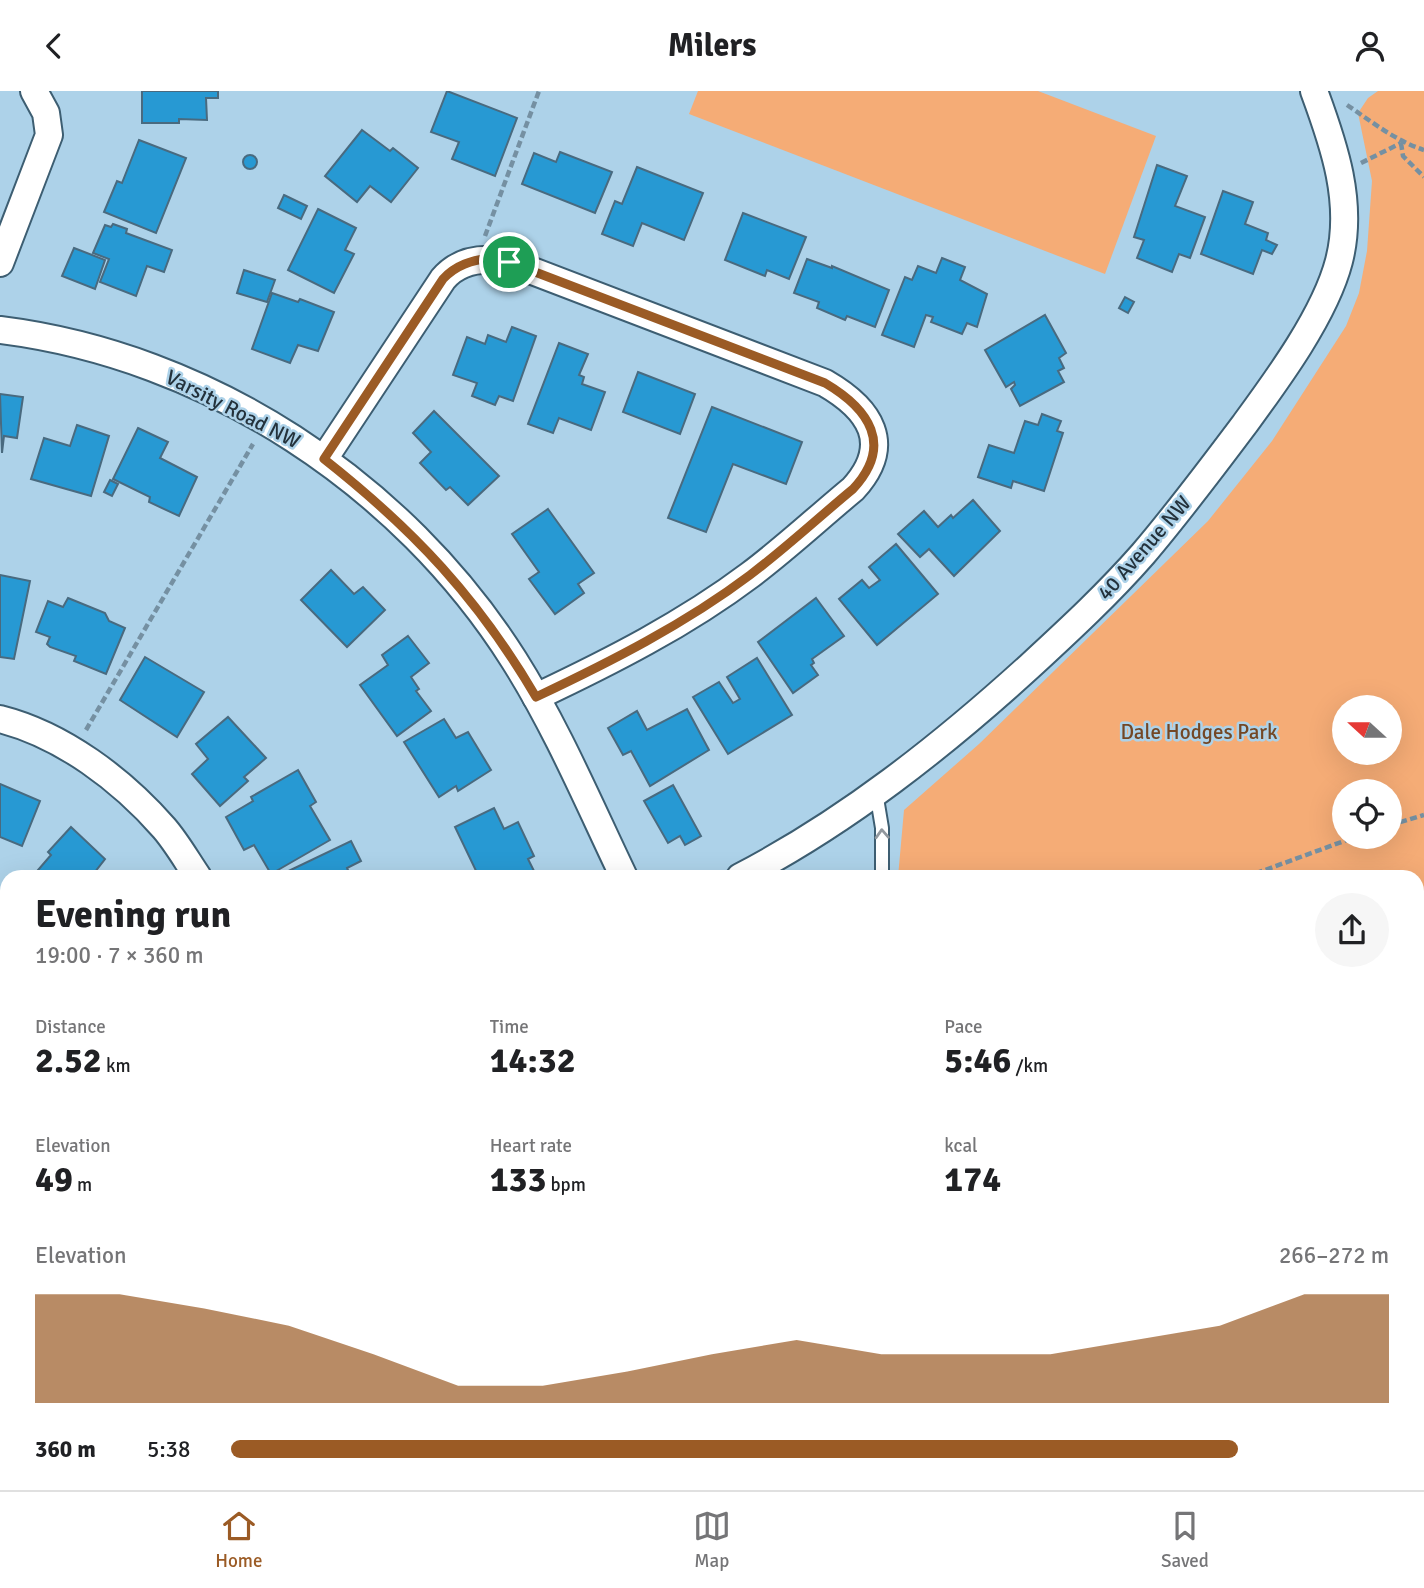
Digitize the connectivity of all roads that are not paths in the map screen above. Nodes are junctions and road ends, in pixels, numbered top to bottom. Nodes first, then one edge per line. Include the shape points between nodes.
1 (34, 91) edge
2 (1314, 91) edge
3 (0, 263) edge
4 (0, 330) edge
5 (324, 459) junction
6 (536, 697) junction
7 (0, 719) edge
8 (876, 792) junction
9 (193, 870) edge
10 (621, 870) edge
11 (754, 870) edge
12 (882, 870) edge

1 - 3 street via 46,113 49,135
2 - 8 street, 40 Avenue NW via 1333,143 1345,223 1339,262 1324,298 1271,389 1142,555 1077,623 997,696
4 - 5 street, Varsity Road NW via 104,352 154,368 266,422
5 - 6 street, Varsity Road NW via 426,547 489,623
5 - 6 street via 443,279 450,271 491,258 825,383 857,404 867,417 874,444 867,474 853,489 750,575 673,625
6 - 10 street, Varsity Road NW
7 - 9 street via 38,733 101,770 166,830
8 - 11 street, 40 Avenue NW
12 -> 8 lane

